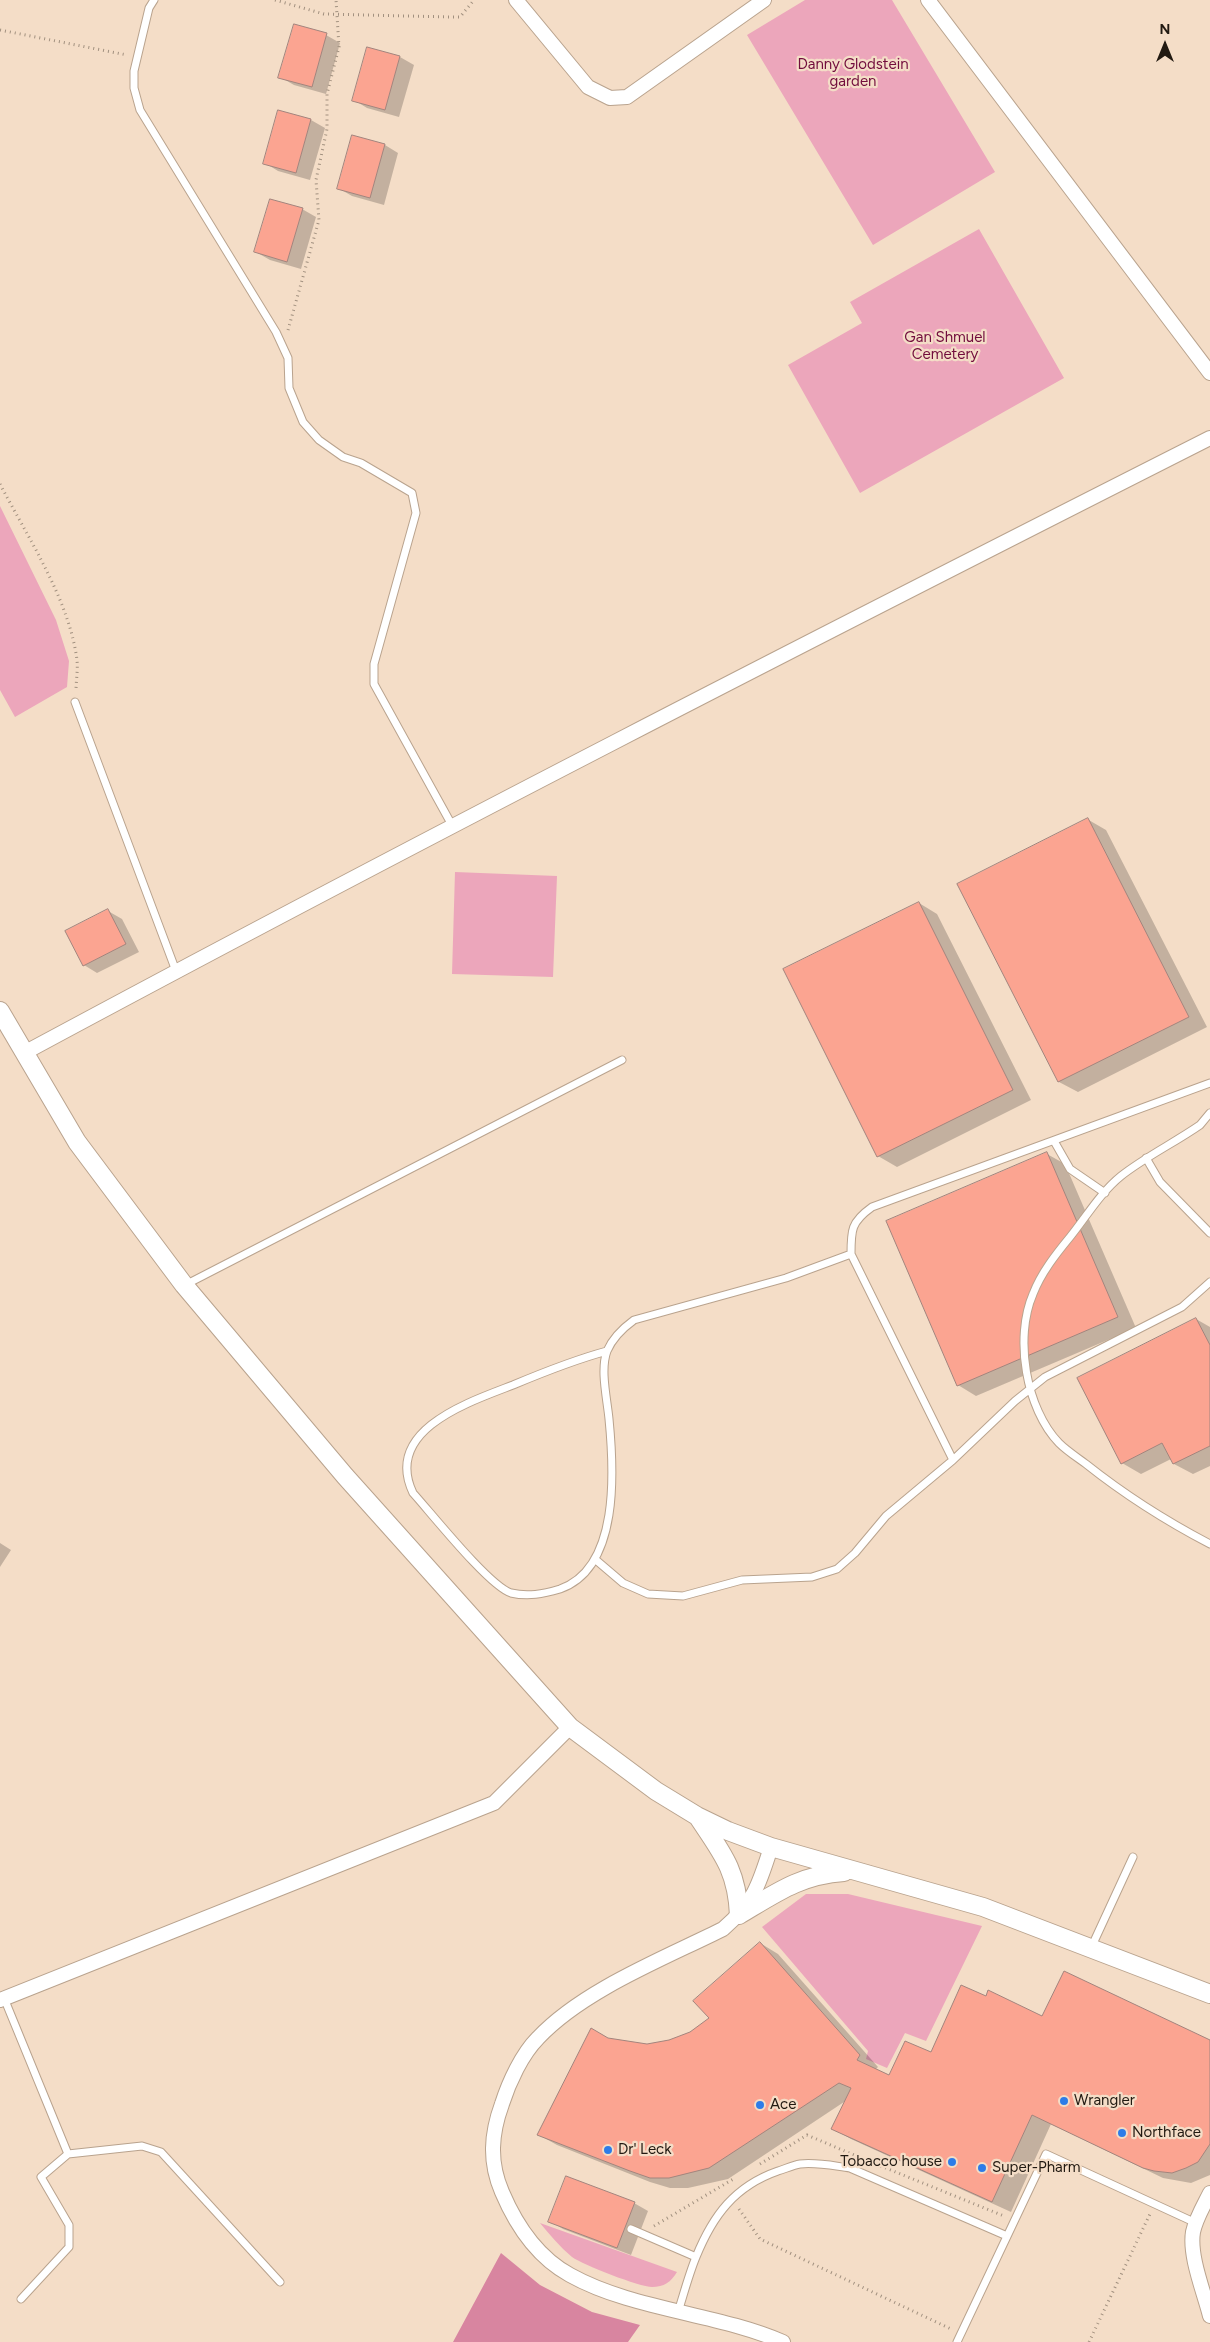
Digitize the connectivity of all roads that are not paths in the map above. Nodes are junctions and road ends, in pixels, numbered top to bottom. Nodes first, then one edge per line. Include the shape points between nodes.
1 (154, 0) edge
2 (516, 0) edge
3 (764, 0) edge
4 (928, 0) edge
5 (1210, 373) edge
6 (1210, 438) edge
7 (75, 702) road end
8 (453, 827) junction
9 (176, 971) junction
10 (0, 1011) edge
11 (24, 1053) junction
12 (622, 1060) dead end
13 (1210, 1083) edge
14 (1210, 1114) edge
15 (1054, 1141) junction
16 (1146, 1158) junction
17 (1105, 1193) junction
18 (1210, 1233) edge
19 (851, 1254) junction
20 (1210, 1282) edge
21 (184, 1285) junction
22 (607, 1351) junction
23 (1030, 1388) junction
24 (953, 1460) junction
25 (1210, 1544) edge
26 (596, 1560) junction
27 (570, 1726) junction
28 (697, 1816) junction
29 (771, 1847) junction
30 (1133, 1857) dead end
31 (857, 1872) junction
32 (739, 1915) junction
33 (1090, 1950) junction
34 (1210, 1994) edge
35 (2, 1999) edge
36 (68, 2154) junction
37 (1208, 2200) edge
38 (1196, 2224) junction
39 (631, 2230) dead end
40 (1007, 2236) junction
41 (696, 2257) junction
42 (280, 2282) dead end
43 (21, 2299) dead end
44 (678, 2312) junction
45 (1210, 2316) edge
46 (783, 2342) edge
47 (957, 2342) edge

1 - 8 lane via 149,8 134,71 134,88 140,110 283,347 288,358 289,388 304,422 319,440 343,457 361,463 412,493 416,513 374,664 374,684
2 - 3 street via 588,87 610,98 627,97
4 - 5 street
6 - 8 street
7 - 9 lane
8 - 9 street
9 - 11 street
10 - 11 street
11 - 21 street via 77,1142
12 - 21 lane
13 - 15 lane
14 - 16 lane via 1200,1125
15 - 17 lane via 1070,1169
15 - 19 lane via 872,1207 859,1216 851,1229
16 - 17 lane via 1119,1177
16 - 18 lane via 1160,1182
17 - 23 lane via 1059,1251 1032,1296 1024,1335
19 - 22 lane via 786,1278 634,1320 618,1332
19 - 24 lane
20 - 23 lane via 1182,1307 1045,1377
21 - 27 street via 345,1476
22 - 26 lane via 605,1374 612,1450 610,1499 606,1533
22 - 26 lane via 572,1361 451,1410 425,1429 411,1448 406,1478 413,1493 484,1572 510,1592 529,1596 566,1587 582,1576
23 - 24 lane
23 - 25 lane via 1044,1420 1059,1443 1174,1525
24 - 26 lane via 886,1516 837,1570 812,1577 742,1580 683,1596 648,1594 623,1583
27 - 28 street via 622,1767
27 - 35 street via 494,1803
28 - 29 street
28 - 32 street via 731,1870 737,1888
29 - 31 street
29 - 32 street via 756,1890
30 - 33 lane
31 - 32 street via 827,1873 793,1883
31 - 33 street via 983,1907
32 - 44 street via 723,1929 596,1994 552,2024 536,2039 518,2069 495,2124 492,2150 498,2183 524,2234 544,2256 569,2274 594,2286
33 - 34 street
35 - 36 lane
36 - 42 lane via 142,2146 161,2152
36 - 43 lane via 41,2178 69,2225 69,2247
37 - 38 street
38 - 40 lane via 1046,2154
38 - 45 street via 1192,2248
39 - 41 lane
40 - 41 lane via 850,2168 800,2164 765,2176 741,2189 709,2229
40 - 47 lane
41 - 44 lane
44 - 46 street via 731,2324

